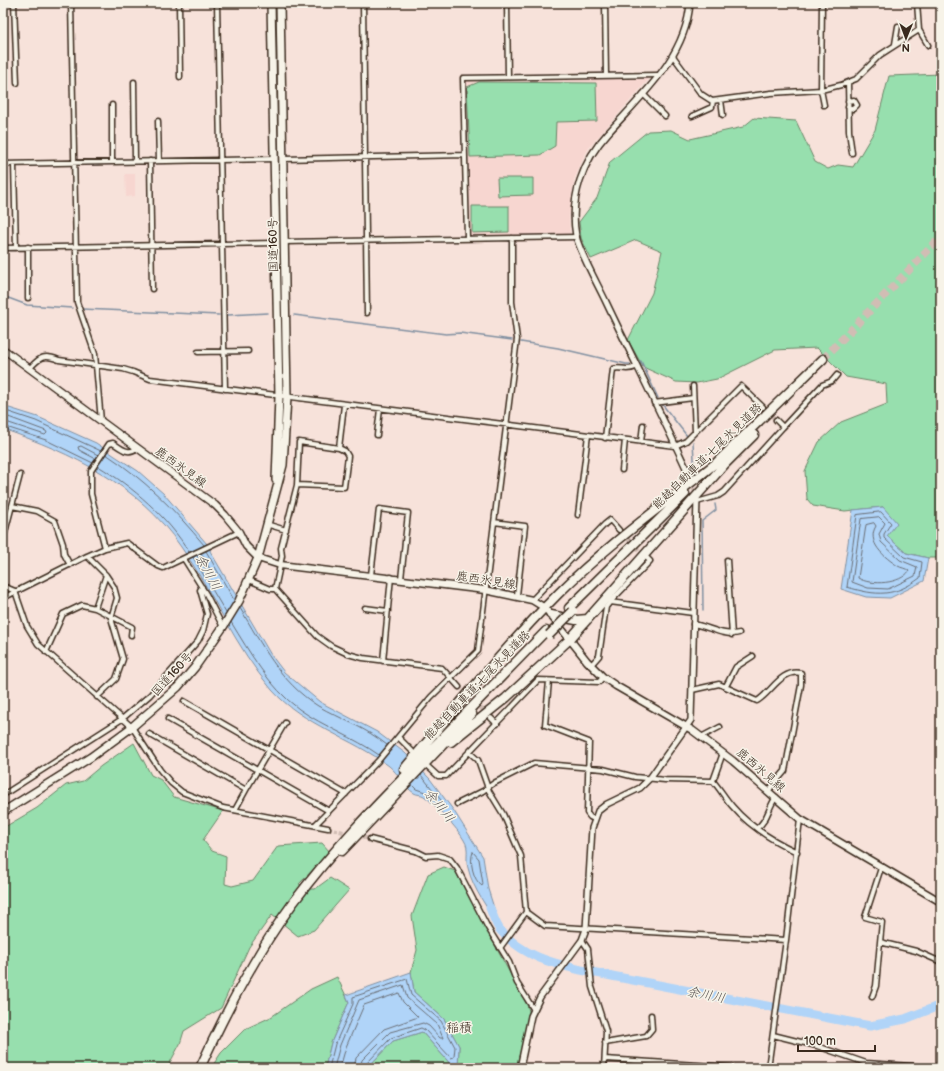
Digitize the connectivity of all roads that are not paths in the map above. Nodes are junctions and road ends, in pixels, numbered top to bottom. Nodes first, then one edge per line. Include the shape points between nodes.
1 (14, 3) edge
2 (71, 3) edge
3 (179, 3) edge
4 (217, 3) edge
5 (271, 3) edge
6 (280, 3) edge
7 (363, 3) edge
8 (507, 3) edge
9 (605, 3) edge
10 (690, 3) edge
11 (822, 3) edge
12 (917, 3) edge
13 (898, 26) dead end
14 (919, 30) junction
15 (895, 44) junction
16 (928, 45) dead end
17 (673, 56) junction
18 (658, 75) junction
19 (180, 76) dead end
20 (606, 76) junction
21 (508, 77) junction
22 (134, 82) dead end
23 (17, 83) dead end
24 (848, 83) junction
25 (821, 90) junction
26 (643, 94) junction
27 (720, 100) junction
28 (713, 101) junction
29 (848, 101) junction
30 (112, 105) dead end
31 (824, 105) dead end
32 (848, 107) junction
33 (723, 114) dead end
34 (665, 116) dead end
35 (692, 116) dead end
36 (158, 121) dead end
37 (852, 153) dead end
38 (465, 155) junction
39 (365, 158) junction
40 (220, 159) junction
41 (279, 159) junction
42 (135, 161) junction
43 (150, 161) junction
44 (159, 161) junction
45 (112, 162) junction
46 (75, 163) junction
47 (3, 164) edge
48 (14, 164) junction
49 (577, 237) junction
50 (467, 238) junction
51 (512, 238) junction
52 (366, 240) junction
53 (284, 242) junction
54 (222, 243) junction
55 (275, 243) junction
56 (151, 245) junction
57 (76, 247) junction
58 (3, 248) edge
59 (16, 248) junction
60 (28, 248) junction
61 (152, 289) dead end
62 (28, 298) dead end
63 (367, 313) dead end
64 (3, 349) edge
65 (198, 352) dead end
66 (224, 352) junction
67 (248, 352) dead end
68 (824, 360) tunnel mouth
69 (96, 365) junction
70 (636, 367) junction
71 (30, 368) junction
72 (837, 375) dead end
73 (693, 386) dead end
74 (225, 389) junction
75 (278, 396) junction
76 (287, 397) junction
77 (693, 398) junction
78 (654, 403) junction
79 (344, 405) junction
80 (763, 407) tunnel mouth
81 (380, 409) junction
82 (776, 420) tunnel mouth
83 (101, 421) junction
84 (507, 425) junction
85 (643, 425) dead end
86 (783, 427) junction
87 (695, 432) junction
88 (377, 435) dead end
89 (588, 435) junction
90 (605, 438) junction
91 (625, 440) junction
92 (641, 442) junction
93 (675, 446) junction
94 (137, 448) junction
95 (339, 448) junction
96 (722, 462) junction
97 (622, 470) dead end
98 (20, 475) dead end
99 (691, 479) tunnel mouth
100 (297, 485) junction
101 (276, 486) junction
102 (697, 500) joint
103 (12, 506) junction
104 (578, 515) dead end
105 (494, 522) junction
106 (266, 524) junction
107 (286, 530) junction
108 (619, 530) tunnel mouth
109 (239, 532) junction
110 (3, 540) edge
111 (105, 548) junction
112 (87, 556) junction
113 (258, 558) junction
114 (646, 558) dead end
115 (184, 559) junction
116 (727, 560) dead end
117 (70, 565) junction
118 (280, 565) junction
119 (106, 575) junction
120 (371, 575) junction
121 (391, 577) junction
122 (401, 579) junction
123 (249, 580) junction
124 (3, 586) edge
125 (202, 588) junction
126 (275, 589) junction
127 (485, 590) junction
128 (15, 591) junction
129 (518, 595) junction
130 (3, 598) edge
131 (532, 600) junction
132 (610, 602) junction
133 (95, 608) junction
134 (365, 608) dead end
135 (545, 608) junction
136 (388, 611) junction
137 (693, 614) junction
138 (551, 615) junction
139 (111, 618) junction
140 (588, 619) junction
141 (133, 621) dead end
142 (693, 624) junction
143 (130, 627) junction
144 (223, 628) junction
145 (739, 633) dead end
146 (131, 635) dead end
147 (732, 635) junction
148 (570, 639) junction
149 (46, 652) junction
150 (753, 656) dead end
151 (383, 660) junction
152 (591, 665) junction
153 (603, 677) junction
154 (450, 678) junction
155 (549, 681) junction
156 (726, 686) junction
157 (459, 688) tunnel mouth
158 (692, 690) junction
159 (98, 697) junction
160 (184, 701) dead end
161 (168, 718) dead end
162 (491, 718) tunnel mouth
163 (122, 719) junction
164 (285, 723) dead end
165 (497, 724) junction
166 (686, 726) junction
167 (132, 727) junction
168 (720, 727) dead end
169 (148, 734) dead end
170 (701, 736) junction
171 (397, 738) junction
172 (270, 749) junction
173 (469, 752) junction
174 (723, 753) junction
175 (419, 759) junction
176 (589, 768) junction
177 (258, 770) junction
178 (650, 778) junction
179 (399, 782) junction
180 (713, 782) junction
181 (488, 787) junction
182 (246, 790) junction
183 (769, 790) junction
184 (346, 794) junction
185 (3, 796) edge
186 (776, 797) junction
187 (457, 804) dead end
188 (235, 810) junction
189 (329, 811) junction
190 (3, 812) edge
191 (594, 819) junction
192 (800, 819) junction
193 (315, 825) junction
194 (328, 828) tunnel mouth
195 (757, 828) junction
196 (370, 839) tunnel mouth
197 (797, 852) junction
198 (881, 868) junction
199 (941, 902) edge
200 (526, 912) junction
201 (586, 929) junction
202 (582, 940) junction
203 (786, 940) junction
204 (880, 942) junction
205 (500, 948) junction
206 (941, 962) edge
207 (872, 997) dead end
208 (534, 1010) junction
209 (651, 1015) dead end
210 (773, 1035) junction
211 (605, 1043) junction
212 (605, 1059) junction
213 (914, 1067) edge
214 (200, 1068) edge
215 (205, 1068) edge
216 (520, 1068) edge
217 (604, 1068) edge
218 (743, 1068) edge
219 (768, 1068) edge
220 (941, 1068) edge

1 - 23 street
2 - 46 street
3 - 19 street
4 - 40 street
5 - 41 highway, 国道160号
6 - 41 highway, 国道160号
7 - 39 street
8 - 21 street
9 - 20 street
10 - 17 street via 683,36
11 - 25 street
12 - 14 street
13 - 15 street
14 - 15 street
14 - 16 street
15 - 24 street via 856,79
17 - 18 street
17 - 28 street via 701,94
18 - 20 street
18 - 26 street
20 - 21 street
21 - 38 street via 463,78
22 - 42 street
24 - 25 street
24 - 29 street
25 - 27 street
25 - 31 street
26 - 34 street
26 - 49 street via 591,154 580,175 576,201
27 - 28 street
27 - 33 street
28 - 35 street via 712,107
29 - 32 street
29 - 32 street via 854,100 857,104 853,109
30 - 45 street
32 - 37 street
36 - 44 street
38 - 39 street
38 - 50 street
39 - 41 street
39 - 52 street
40 - 41 street
40 - 44 street
40 - 54 street
41 - 53 highway, 国道160号
41 - 55 highway, 国道160号
42 - 43 street
42 - 45 street
43 - 44 street
43 - 56 street
45 - 46 street
46 - 48 street
46 - 57 street
47 - 48 street
48 - 59 street
49 - 51 street
49 - 70 street
50 - 51 street
50 - 52 street
51 - 84 street via 512,302 517,339
52 - 53 street
52 - 63 street
53 - 76 highway, 国道160号
54 - 55 street
54 - 56 street
54 - 66 street
55 - 75 highway, 国道160号
56 - 57 street
56 - 61 street
57 - 60 street
57 - 69 street via 77,306 93,344
58 - 59 street
59 - 60 street
60 - 62 street
64 - 71 main road, 鹿西氷見線
65 - 66 street
66 - 67 street
66 - 74 street
68 - 96 highway, 能越自動車道;七尾氷見道路
69 - 71 street via 44,356
69 - 74 street via 133,372 150,380
69 - 83 street
70 - 78 street
70 - 90 street via 627,370 613,369
71 - 83 main road, 鹿西氷見線
72 - 86 street via 832,381 822,385
73 - 77 street
74 - 75 street
75 - 76 street
75 - 101 highway, 国道160号
76 - 79 street
76 - 101 highway, 国道160号 via 283,465
77 - 78 street
77 - 87 street
78 - 93 street
79 - 81 street
79 - 95 street
80 - 87 street via 741,386
81 - 84 street
81 - 88 street
82 - 86 street
83 - 94 main road, 鹿西氷見線
84 - 89 street
84 - 105 street
85 - 92 street
86 - 102 street via 724,492 718,496
87 - 93 street via 686,441
89 - 90 street
89 - 104 street
90 - 91 street
91 - 92 street
91 - 97 street
92 - 93 street
93 - 99 street
94 - 109 main road, 鹿西氷見線 via 215,505
94 - 111 street via 127,452 113,443 107,446 91,471 91,494
95 - 100 street via 299,442
95 - 100 street via 348,456 344,487
96 - 135 highway via 598,557
96 - 140 highway
96 - 175 highway, 能越自動車道;七尾氷見道路
98 - 103 street
100 - 107 street
101 - 106 highway, 国道160号
102 - 137 street
103 - 110 street
103 - 117 street via 37,511 55,521 64,554
105 - 127 street
105 - 129 street via 525,526
106 - 107 street
106 - 113 highway, 国道160号
107 - 118 street
108 - 131 street via 610,520 605,524
109 - 113 main road, 鹿西氷見線 via 246,546
109 - 115 street
111 - 112 street
111 - 115 street via 127,543 164,568
112 - 117 street
112 - 119 street
113 - 118 main road, 鹿西氷見線
113 - 123 highway, 国道160号
114 - 132 street via 650,561
115 - 125 street
116 - 147 street
117 - 128 street
118 - 120 main road, 鹿西氷見線
118 - 126 street
119 - 133 street
119 - 139 street via 114,587 117,598
120 - 121 main road, 鹿西氷見線
120 - 122 street via 379,509 408,513
121 - 122 main road, 鹿西氷見線
121 - 136 street
122 - 127 main road, 鹿西氷見線
123 - 126 street
123 - 144 highway, 国道160号
124 - 128 street
125 - 144 street
125 - 163 street via 200,590 207,617 198,642 150,695
126 - 151 street via 316,636 331,646 348,654
127 - 129 main road, 鹿西氷見線
127 - 154 street via 478,651
128 - 130 street
128 - 149 street via 27,626
129 - 131 main road, 鹿西氷見線
131 - 135 main road, 鹿西氷見線
132 - 137 street
132 - 152 street via 606,607 599,656
133 - 139 street
133 - 149 street via 82,605 62,614
134 - 136 street
135 - 138 main road, 鹿西氷見線
135 - 175 highway via 504,651
136 - 151 street
137 - 142 street
138 - 140 highway via 576,620
138 - 148 main road, 鹿西氷見線
139 - 143 street
139 - 159 street via 123,658 116,679
140 - 148 highway
141 - 143 street
142 - 147 street
142 - 158 street
143 - 146 street
144 - 167 highway, 国道160号 via 178,687
145 - 147 street
148 - 152 main road, 鹿西氷見線
148 - 175 highway via 506,698
149 - 159 street
150 - 156 street via 736,667
151 - 154 street via 442,668
152 - 153 main road, 鹿西氷見線
153 - 155 street via 599,682
153 - 166 main road, 鹿西氷見線
154 - 157 street
154 - 171 street
155 - 165 street via 538,680
155 - 176 street via 545,724 589,742
156 - 158 street via 719,684
156 - 183 street via 757,701 781,678 797,672 802,675 785,771
158 - 166 street via 691,720
159 - 163 street
160 - 172 street
161 - 177 street
162 - 165 street
163 - 167 street
163 - 185 street
164 - 172 street
165 - 173 street
166 - 170 main road, 鹿西氷見線
166 - 178 street
167 - 188 street via 160,770 182,792
167 - 190 highway, 国道160号 via 91,757
168 - 170 street
169 - 182 street
170 - 174 main road, 鹿西氷見線
171 - 175 street
171 - 184 street
172 - 177 street
172 - 184 street
173 - 175 street via 446,776 438,776
173 - 181 street via 478,760
174 - 180 street
174 - 183 main road, 鹿西氷見線
175 - 179 highway, 能越自動車道;七尾氷見道路
176 - 178 street
176 - 181 street via 534,763
176 - 191 street via 587,813
177 - 182 street
177 - 189 street
178 - 180 street
178 - 191 street via 640,788 607,804 598,811
179 - 214 highway, 能越自動車道;七尾氷見道路 via 363,818 292,904 265,945
179 - 215 highway, 能越自動車道;七尾氷見道路 via 295,910 253,974
180 - 195 street via 732,806
181 - 187 street
181 - 200 street via 504,814 521,856
182 - 188 street
183 - 186 main road, 鹿西氷見線
184 - 189 street
186 - 192 main road, 鹿西氷見線
186 - 195 street via 764,823
188 - 193 street
189 - 193 street
191 - 201 street
192 - 197 street
192 - 198 main road, 鹿西氷見線
193 - 194 street
195 - 197 street
196 - 205 street via 426,856 438,855 450,859
197 - 203 street
198 - 199 main road, 鹿西氷見線
198 - 204 street via 866,917 882,922
200 - 201 street via 545,926
200 - 205 street
201 - 202 street
201 - 203 street
202 - 208 street via 552,979
202 - 211 street via 588,949 592,987 606,1031
203 - 210 street
204 - 206 street via 916,951
204 - 207 street via 876,986
205 - 208 street
208 - 216 street
209 - 211 street via 652,1029 646,1036
210 - 213 street via 817,1046 866,1063
210 - 219 street
211 - 212 street
212 - 217 street
212 - 218 street
213 - 220 street

